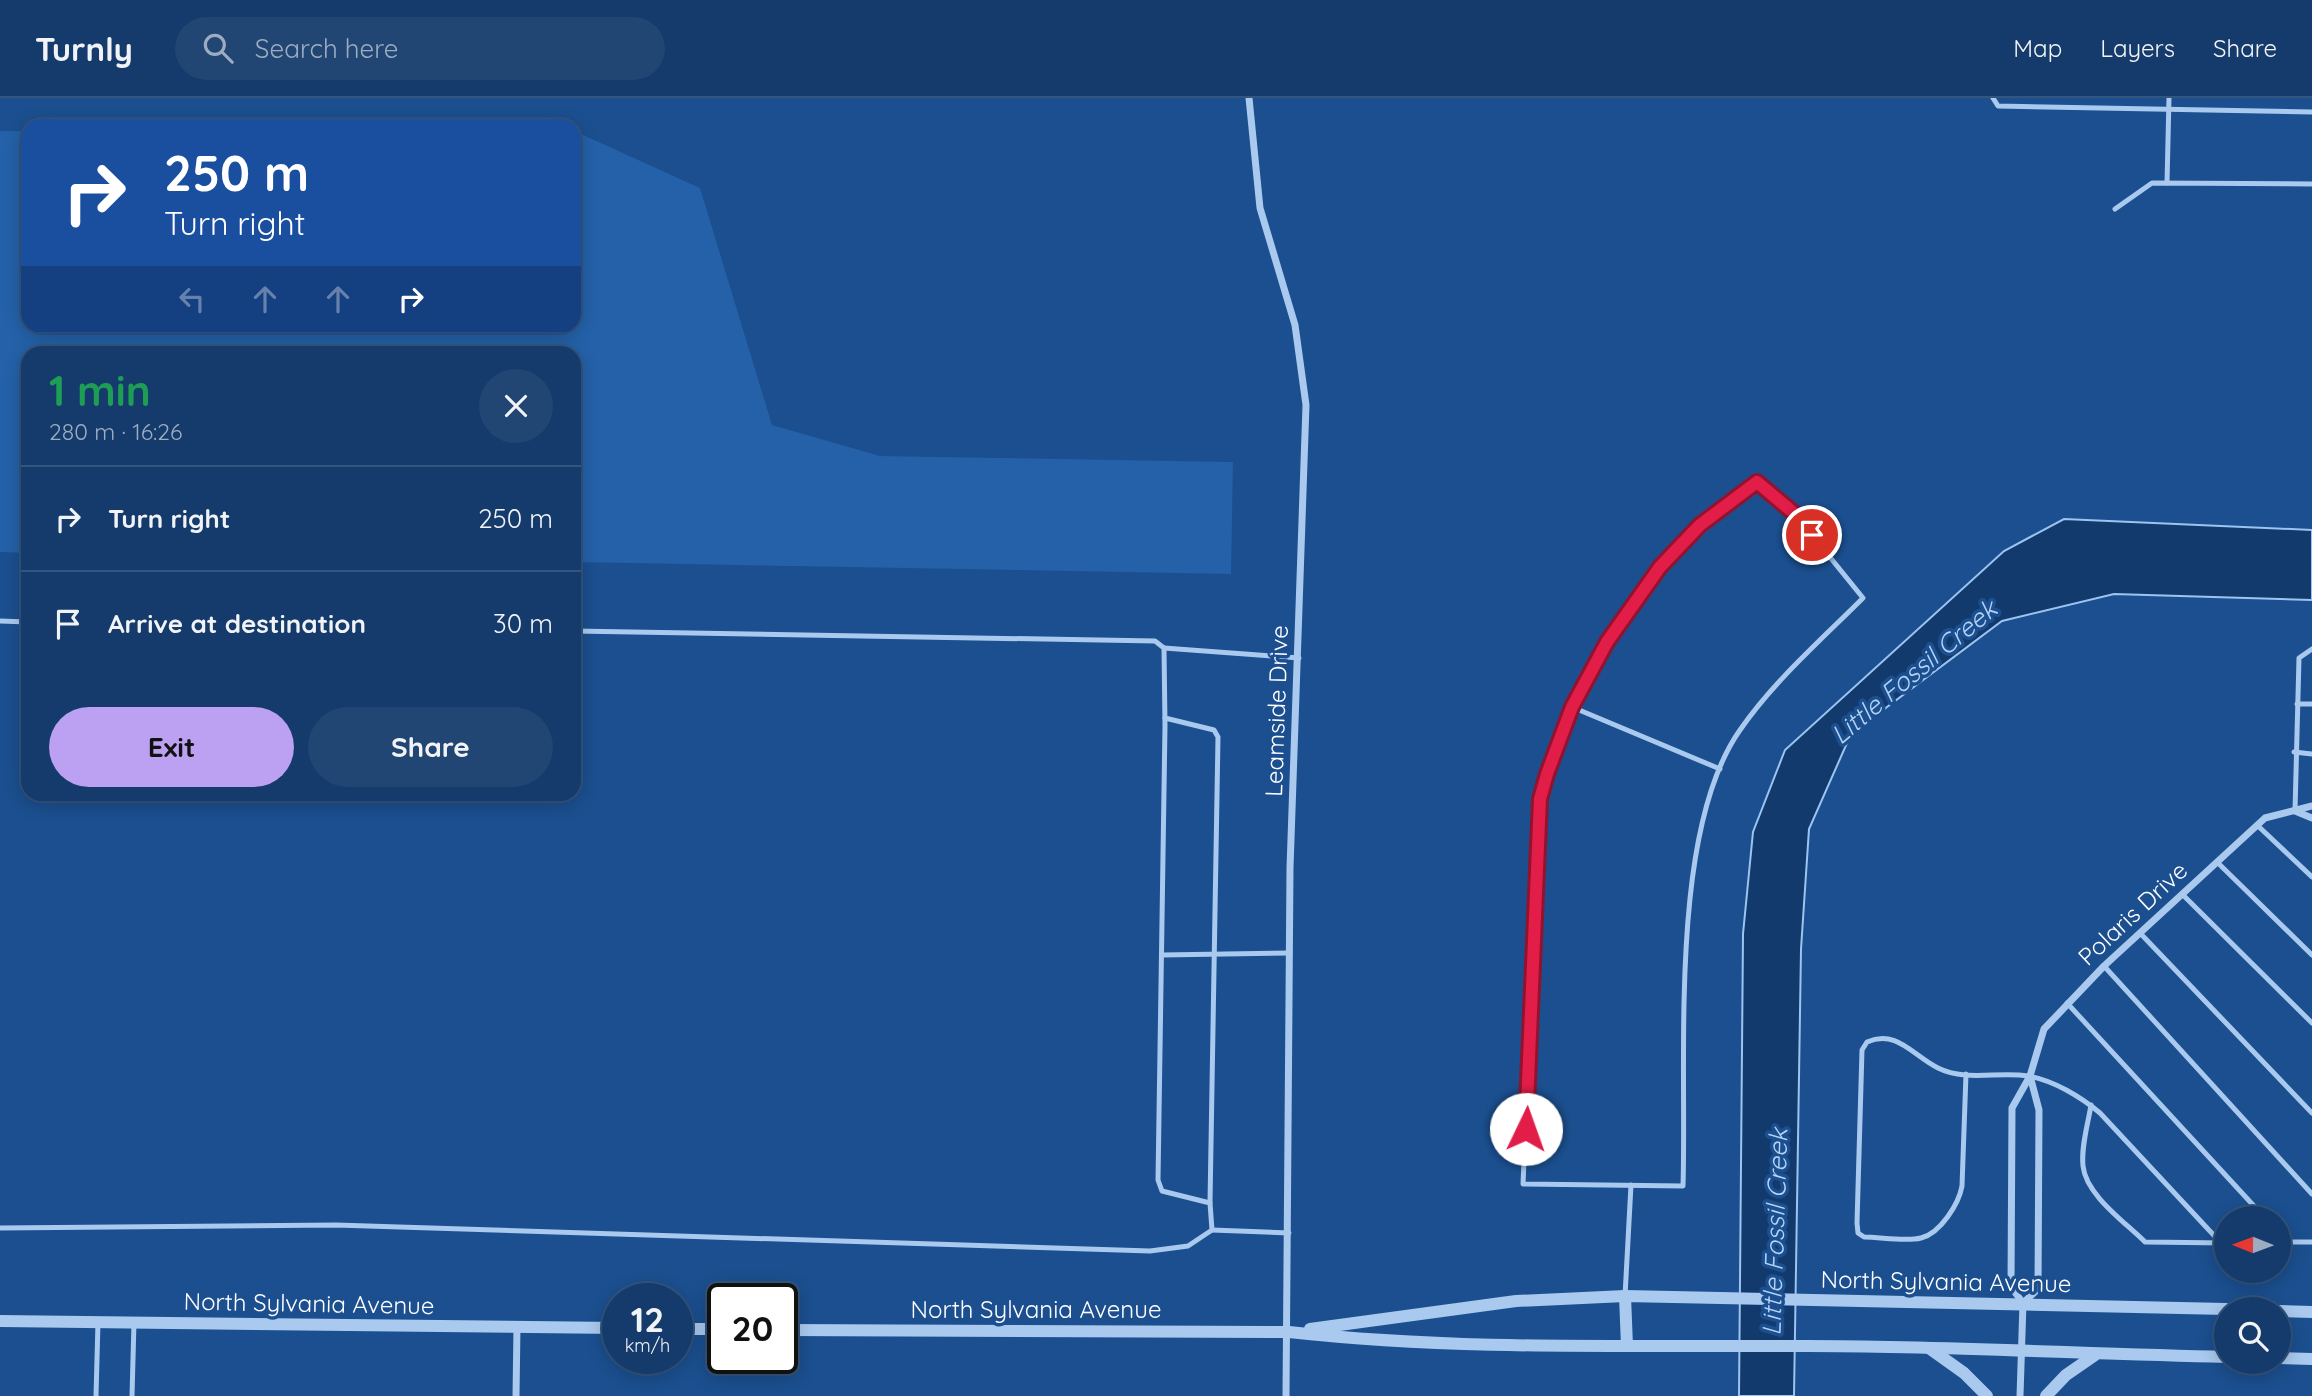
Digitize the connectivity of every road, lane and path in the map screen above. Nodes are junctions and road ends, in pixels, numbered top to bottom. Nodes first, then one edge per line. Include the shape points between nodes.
1 (1249, 98) edge
2 (1993, 98) edge
3 (2046, 98) edge
4 (2115, 98) edge
5 (2169, 98) edge
6 (2046, 107) junction
7 (2114, 108) junction
8 (2169, 109) junction
9 (2312, 112) edge
10 (2167, 183) junction
11 (2312, 184) edge
12 (2115, 209) dead end
13 (0, 621) edge
14 (21, 622) edge
15 (581, 631) edge
16 (1164, 648) junction
17 (2312, 649) edge
18 (1298, 658) junction
19 (2297, 704) junction
20 (2312, 704) edge
21 (1572, 707) junction
22 (1165, 718) junction
23 (2294, 752) junction
24 (2312, 754) edge
25 (1720, 769) junction
26 (2312, 806) edge
27 (2295, 811) junction
28 (2312, 818) edge
29 (2257, 825) junction
30 (2217, 862) junction
31 (2311, 876) edge
32 (2182, 894) junction
33 (2140, 933) junction
34 (1290, 953) junction
35 (1215, 954) junction
36 (1162, 955) junction
37 (2312, 955) edge
38 (2104, 966) junction
39 (2067, 1003) junction
40 (2312, 1023) edge
41 (1966, 1074) junction
42 (2029, 1076) junction
43 (2091, 1105) junction
44 (2312, 1113) edge
45 (1631, 1185) junction
46 (2312, 1194) edge
47 (1210, 1203) junction
48 (2254, 1206) edge
49 (0, 1228) edge
50 (1212, 1230) junction
51 (1289, 1233) junction
52 (2214, 1234) edge
53 (2291, 1242) edge
54 (2312, 1242) edge
55 (2214, 1243) edge
56 (1625, 1296) junction
57 (2023, 1303) junction
58 (2214, 1309) edge
59 (2291, 1311) edge
60 (2312, 1312) edge
61 (0, 1321) edge
62 (98, 1322) junction
63 (134, 1322) junction
64 (517, 1327) junction
65 (602, 1328) edge
66 (798, 1330) edge
67 (1289, 1332) junction
68 (1627, 1346) junction
69 (1928, 1348) junction
70 (2022, 1353) junction
71 (2095, 1354) junction
72 (2214, 1357) edge
73 (2291, 1358) edge
74 (2312, 1359) edge
75 (96, 1396) edge
76 (132, 1396) edge
77 (516, 1396) edge
78 (1286, 1396) edge
79 (1987, 1396) edge
80 (2020, 1396) edge
81 (2046, 1396) edge

1 - 18 street, Leamside Drive via 1261,208 1295,325 1306,405
2 - 6 lane via 1998,106
3 - 6 lane
4 - 7 lane
5 - 8 lane
6 - 7 lane
7 - 8 lane
8 - 9 lane
8 - 10 lane
10 - 11 lane
10 - 12 lane via 2152,183
13 - 14 lane
15 - 16 lane via 1155,641
16 - 18 lane
16 - 22 lane
17 - 19 lane via 2299,658
18 - 34 street, Leamside Drive
19 - 20 lane
19 - 23 lane
21 - 25 lane
21 - 25 lane via 1607,642 1660,567 1700,525 1757,482 1795,514 1863,598 1782,680 1747,722
21 - 45 lane via 1540,799 1523,1184
22 - 35 lane via 1204,726 1218,737
22 - 36 lane
23 - 24 lane
23 - 27 lane
25 - 45 lane via 1709,793 1696,853 1690,915 1683,1186
26 - 27 street, Polaris Drive
27 - 28 street
27 - 29 street, Polaris Drive via 2265,818
29 - 30 street, Polaris Drive
29 - 31 lane
30 - 32 street, Polaris Drive
30 - 37 lane
32 - 33 street, Polaris Drive
32 - 40 lane
33 - 38 street, Polaris Drive
33 - 44 lane
34 - 35 lane
34 - 51 street, Leamside Drive
35 - 36 lane
35 - 47 lane
36 - 47 lane via 1158,1180 1162,1191
38 - 39 street, Polaris Drive
38 - 46 lane
39 - 42 street, Polaris Drive via 2044,1029
39 - 48 lane
41 - 41 lane via 1962,1186 1957,1203 1921,1238 1864,1237 1858,1233 1857,1223 1861,1050 1875,1038 1895,1040 1935,1067
41 - 42 lane
42 - 43 lane
42 - 57 street, Polaris Drive via 2039,1110 2038,1289
42 - 57 street, Polaris Drive via 2012,1108 2011,1287
43 - 52 lane
43 - 55 lane via 2083,1156 2094,1190 2145,1242
45 - 56 lane
47 - 50 lane
49 - 50 lane via 336,1225 1150,1251 1188,1246
50 - 51 lane
51 - 67 street, Leamside Drive
53 - 54 lane
56 - 57 street, North Sylvania Avenue
56 - 67 street, North Sylvania Avenue via 1516,1301
56 - 68 street
57 - 58 street, North Sylvania Avenue
57 - 70 street, Polaris Drive
59 - 60 street
61 - 62 street, North Sylvania Avenue
62 - 63 street, North Sylvania Avenue
62 - 75 lane
63 - 64 street, North Sylvania Avenue
63 - 76 lane
64 - 65 street, North Sylvania Avenue
64 - 77 street
66 - 67 street, North Sylvania Avenue
67 - 68 street, North Sylvania Avenue via 1364,1340
67 - 78 street, Leamside Drive
68 - 69 street, North Sylvania Avenue
69 - 70 street, North Sylvania Avenue
69 - 79 street
70 - 71 street, North Sylvania Avenue
70 - 80 street, Polaris Drive
71 - 72 street, North Sylvania Avenue
71 - 81 street
73 - 74 street

